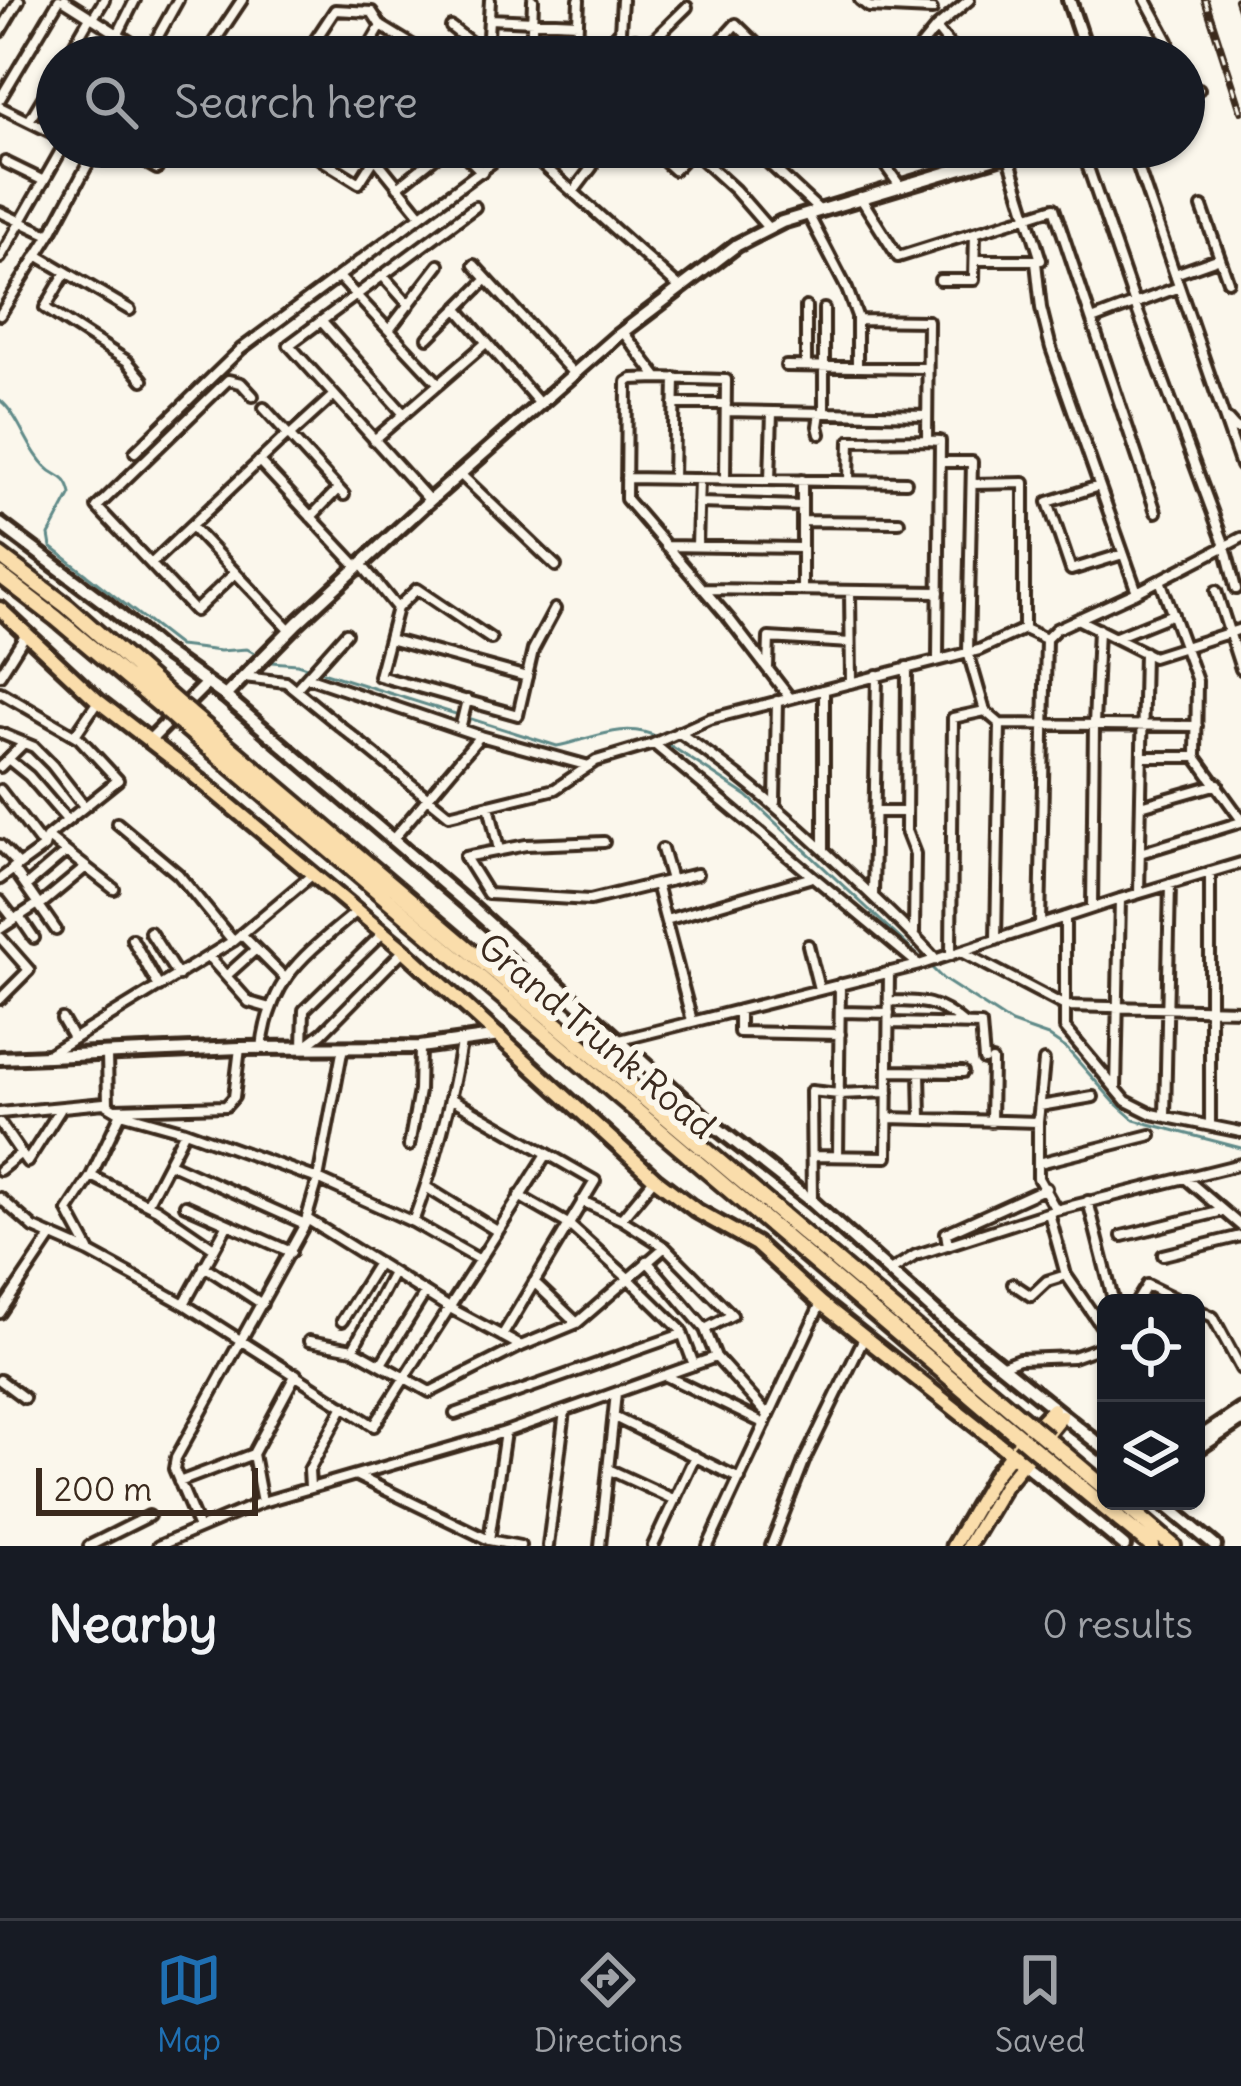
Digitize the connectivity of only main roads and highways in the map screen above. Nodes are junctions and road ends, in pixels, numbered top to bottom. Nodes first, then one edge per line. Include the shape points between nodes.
1 (0, 556) edge
2 (0, 575) edge
3 (0, 609) edge
4 (178, 712) junction
5 (1057, 1413) road end
6 (1016, 1458) junction
7 (1097, 1492) edge
8 (1125, 1510) edge
9 (1126, 1510) edge
10 (953, 1546) edge
11 (968, 1546) edge
12 (1152, 1546) edge
13 (1173, 1546) edge

1 - 4 highway, Grand Trunk Road via 67,606
2 - 4 highway, Grand Trunk Road
3 - 6 main road via 98,701 404,950 655,1179 756,1244
4 - 7 highway, Grand Trunk Road, bridge
5 - 6 main road
6 - 10 main road via 993,1477
6 - 11 main road
8 - 12 highway, Grand Trunk Road
9 - 13 highway, Grand Trunk Road

